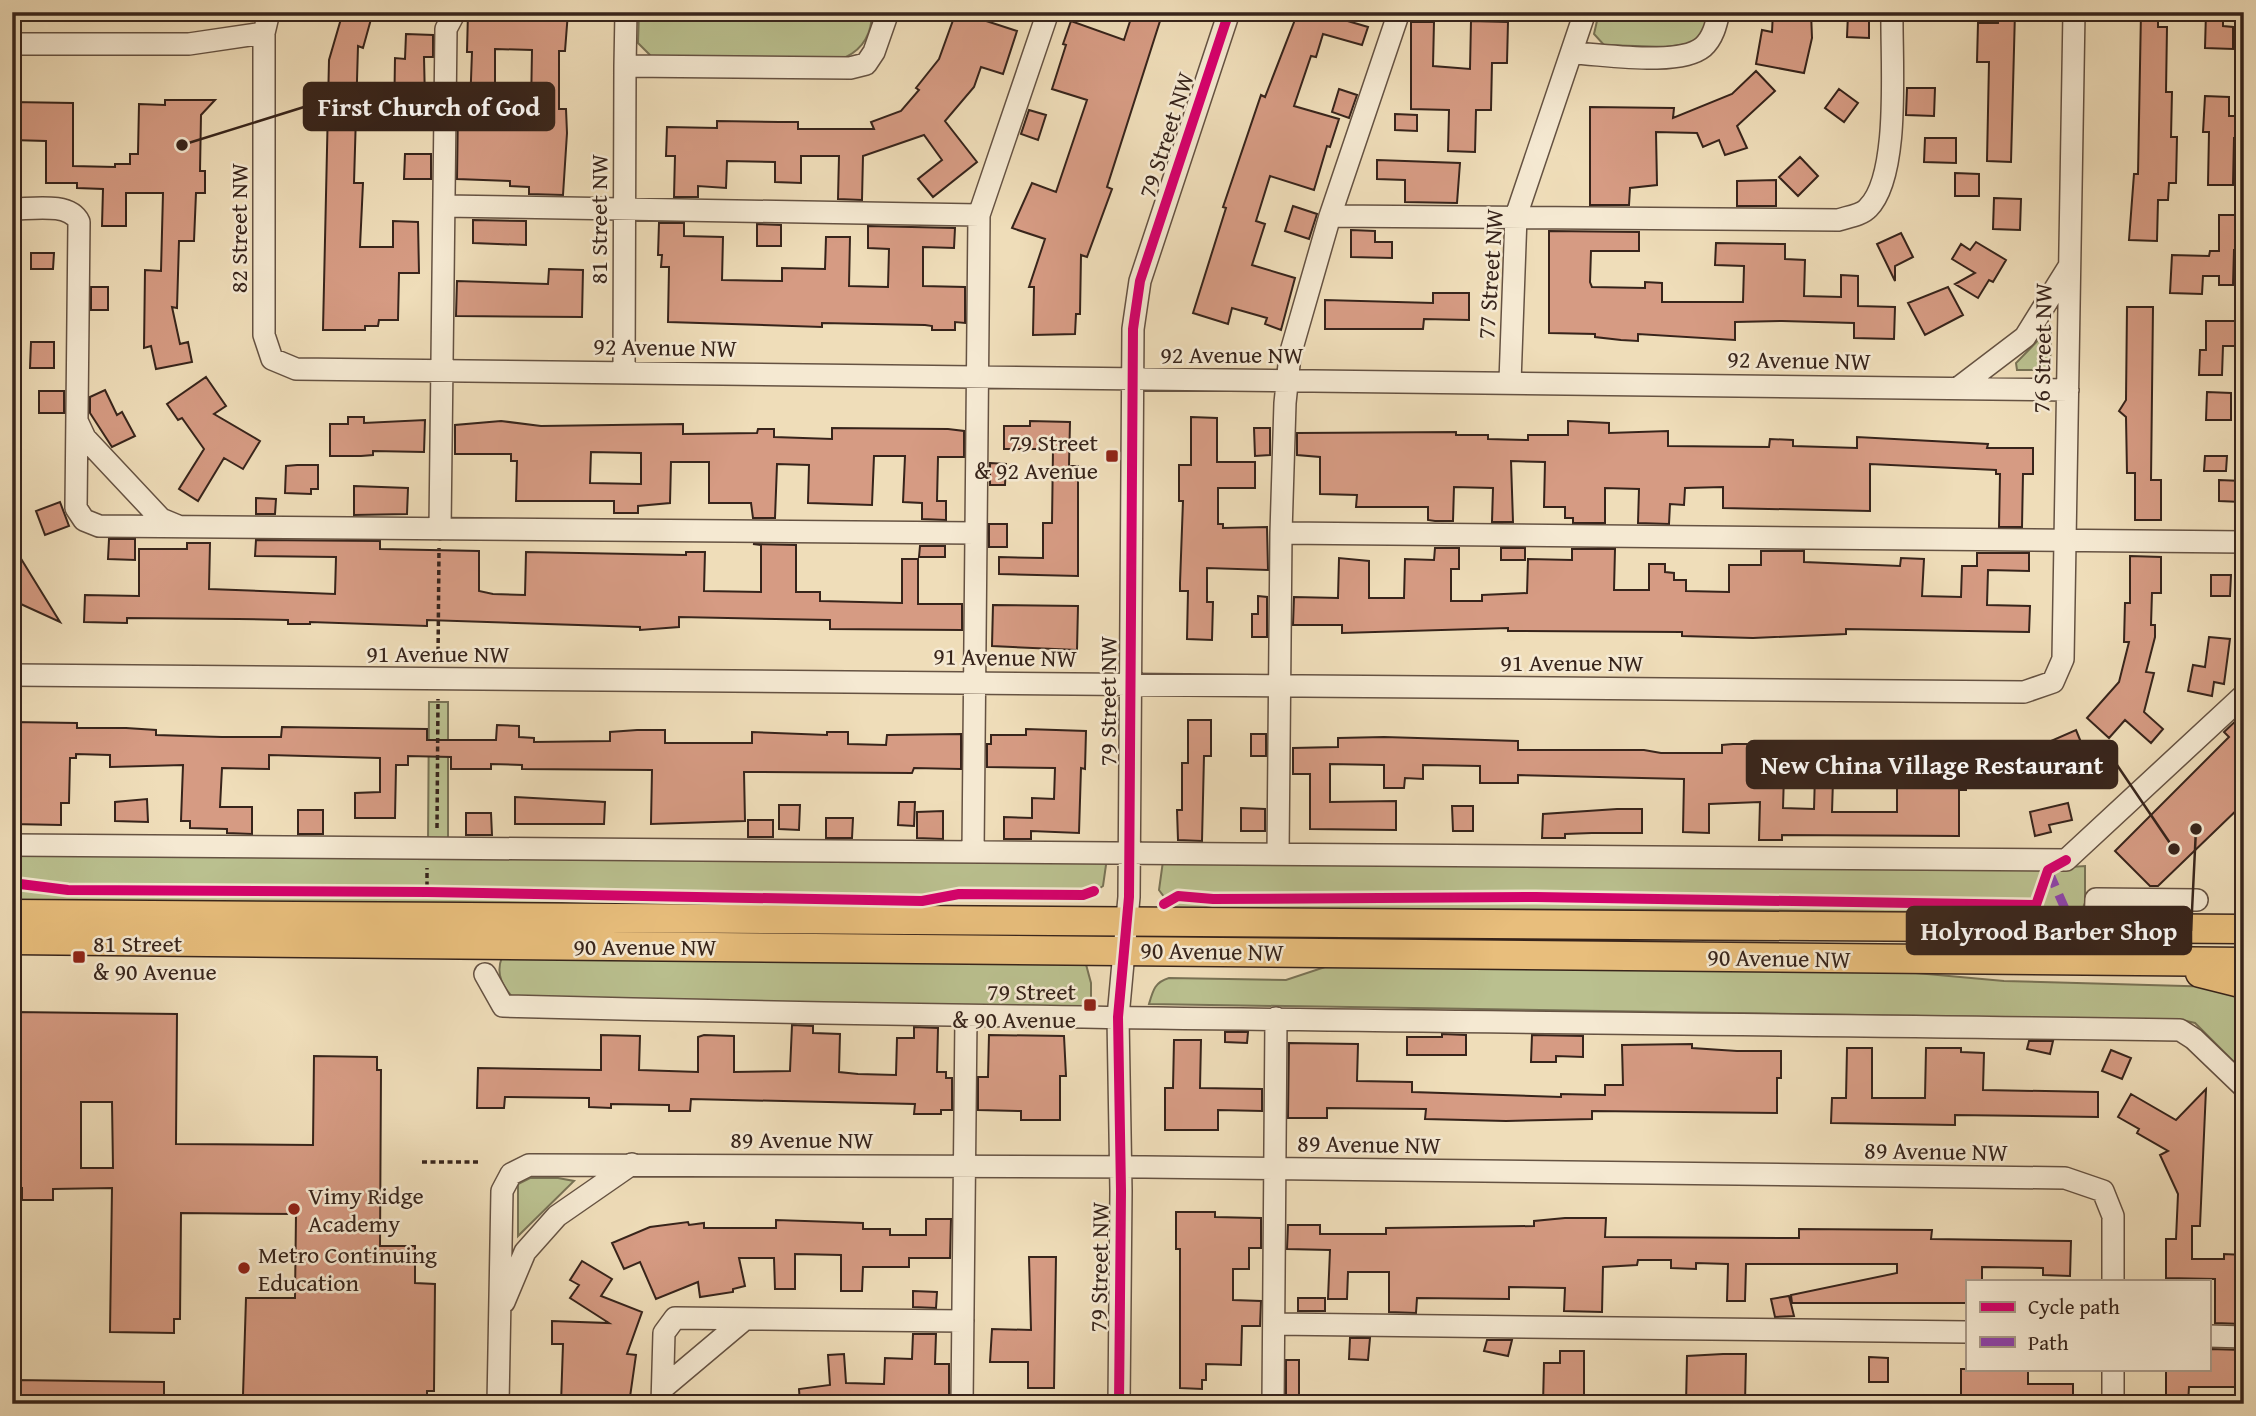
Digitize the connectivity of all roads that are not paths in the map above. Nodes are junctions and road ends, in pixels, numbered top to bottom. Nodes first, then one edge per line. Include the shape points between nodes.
1 (269, 12) edge
2 (455, 12) edge
3 (626, 12) edge
4 (888, 12) edge
5 (1048, 12) edge
6 (1229, 12) edge
7 (1399, 12) edge
8 (1586, 12) edge
9 (1718, 12) edge
10 (1892, 12) edge
11 (2074, 12) edge
12 (264, 33) junction
13 (12, 44) edge
14 (1572, 52) junction
15 (625, 66) junction
16 (444, 206) junction
17 (12, 209) edge
18 (625, 209) junction
19 (979, 215) junction
20 (1330, 216) junction
21 (1516, 216) junction
22 (2069, 266) junction
23 (272, 359) joint
24 (443, 372) junction
25 (624, 373) junction
26 (977, 379) junction
27 (1287, 379) junction
28 (1131, 380) junction
29 (1510, 382) junction
30 (1958, 388) junction
31 (2068, 390) junction
32 (77, 421) junction
33 (178, 527) junction
34 (440, 529) junction
35 (975, 533) junction
36 (1281, 533) junction
37 (2065, 541) junction
38 (2244, 542) edge
39 (12, 666) edge
40 (12, 676) edge
41 (39, 676) junction
42 (2053, 682) joint
43 (973, 683) junction
44 (1128, 685) junction
45 (1279, 686) junction
46 (2244, 695) edge
47 (12, 845) edge
48 (973, 852) junction
49 (1129, 854) junction
50 (1278, 854) junction
51 (2197, 900) dead end
52 (12, 914) edge
53 (2244, 919) edge
54 (1126, 922) junction
55 (2095, 928) junction
56 (2196, 929) junction
57 (2244, 929) edge
58 (12, 940) edge
59 (1123, 950) junction
60 (2157, 962) junction
61 (2244, 962) edge
62 (485, 974) dead end
63 (2244, 984) edge
64 (966, 1017) junction
65 (1118, 1017) junction
66 (1276, 1018) junction
67 (2244, 1087) edge
68 (632, 1164) junction
69 (966, 1166) junction
70 (1121, 1167) junction
71 (1275, 1169) junction
72 (2113, 1280) edge
73 (500, 1310) junction
74 (745, 1319) junction
75 (963, 1321) junction
76 (1275, 1324) junction
77 (1966, 1332) edge
78 (2210, 1336) edge
79 (2244, 1338) edge
80 (2113, 1370) edge
81 (663, 1396) edge
82 (498, 1404) edge
83 (962, 1404) edge
84 (1119, 1404) edge
85 (1273, 1404) edge
86 (2113, 1404) edge

1 - 12 street, 82 Street NW
2 - 16 street via 446,29
3 - 15 street, 81 Street NW
4 - 15 street via 866,64 850,68
5 - 19 street
6 - 28 street, 79 Street NW via 1140,281
7 - 20 street
8 - 14 street, 77 Street NW
9 - 14 street via 1715,29 1704,46 1686,56
10 - 21 street via 1890,160 1884,187 1867,210 1838,220
11 - 22 street, 76 Street NW
12 - 13 street via 189,44
12 - 23 street, 82 Street NW via 264,335
14 - 21 street, 77 Street NW
15 - 18 street, 81 Street NW
16 - 18 street
16 - 24 street
17 - 32 street via 66,210 79,222
18 - 19 street
18 - 25 street, 81 Street NW
19 - 26 street
20 - 21 street
20 - 27 street
21 - 29 street, 77 Street NW
22 - 30 street via 2025,337
22 - 31 street, 76 Street NW
23 - 24 street, 92 Avenue NW via 296,369
24 - 25 street, 92 Avenue NW
24 - 34 street
25 - 26 street, 92 Avenue NW
26 - 28 street, 92 Avenue NW
26 - 35 street
27 - 28 street, 92 Avenue NW
27 - 29 street, 92 Avenue NW
27 - 36 street
28 - 44 street, 79 Street NW
29 - 30 street, 92 Avenue NW
30 - 31 street, 92 Avenue NW
31 - 37 street, 76 Street NW
32 - 33 street via 85,438 161,519
32 - 33 street via 76,508 84,520 99,526
33 - 34 street
34 - 35 street
35 - 43 street
36 - 37 street
36 - 45 street
37 - 38 street
37 - 42 street, 76 Street NW via 2063,659
39 - 41 street, 91 Avenue NW
40 - 41 street, 91 Avenue NW
41 - 43 street, 91 Avenue NW
42 - 45 street, 91 Avenue NW via 2024,692
43 - 44 street, 91 Avenue NW
43 - 48 street
44 - 45 street, 91 Avenue NW
44 - 49 street, 79 Street NW
45 - 50 street
46 - 50 street via 2066,860
47 - 48 street
48 - 49 street
49 - 50 street
49 - 54 street, 79 Street NW
51 - 55 street via 2096,899
52 - 54 main road, 90 Avenue NW
53 - 56 main road
54 - 55 main road, 90 Avenue NW
54 - 59 street, 79 Street NW
55 - 56 main road, 90 Avenue NW
56 - 57 main road, 90 Avenue NW
58 - 59 main road, 90 Avenue NW
59 - 60 main road, 90 Avenue NW
59 - 65 street, 79 Street NW
60 - 61 main road, 90 Avenue NW
60 - 63 main road
62 - 64 street via 503,1006
64 - 65 street
64 - 69 street
65 - 66 street
65 - 70 street, 79 Street NW
66 - 67 street via 2180,1030
66 - 71 street
68 - 69 street, 89 Avenue NW
68 - 73 street via 557,1216 525,1252
68 - 73 street, 89 Avenue NW via 529,1165 512,1174 502,1191
69 - 70 street, 89 Avenue NW
69 - 75 street
70 - 71 street, 89 Avenue NW
70 - 84 street, 79 Street NW
71 - 72 street, 89 Avenue NW via 2065,1178 2103,1191 2113,1216
71 - 76 street
73 - 82 street
74 - 75 street
74 - 81 street
74 - 81 street via 675,1318 664,1333
75 - 83 street
76 - 77 street
76 - 85 street
78 - 79 street
80 - 86 street

